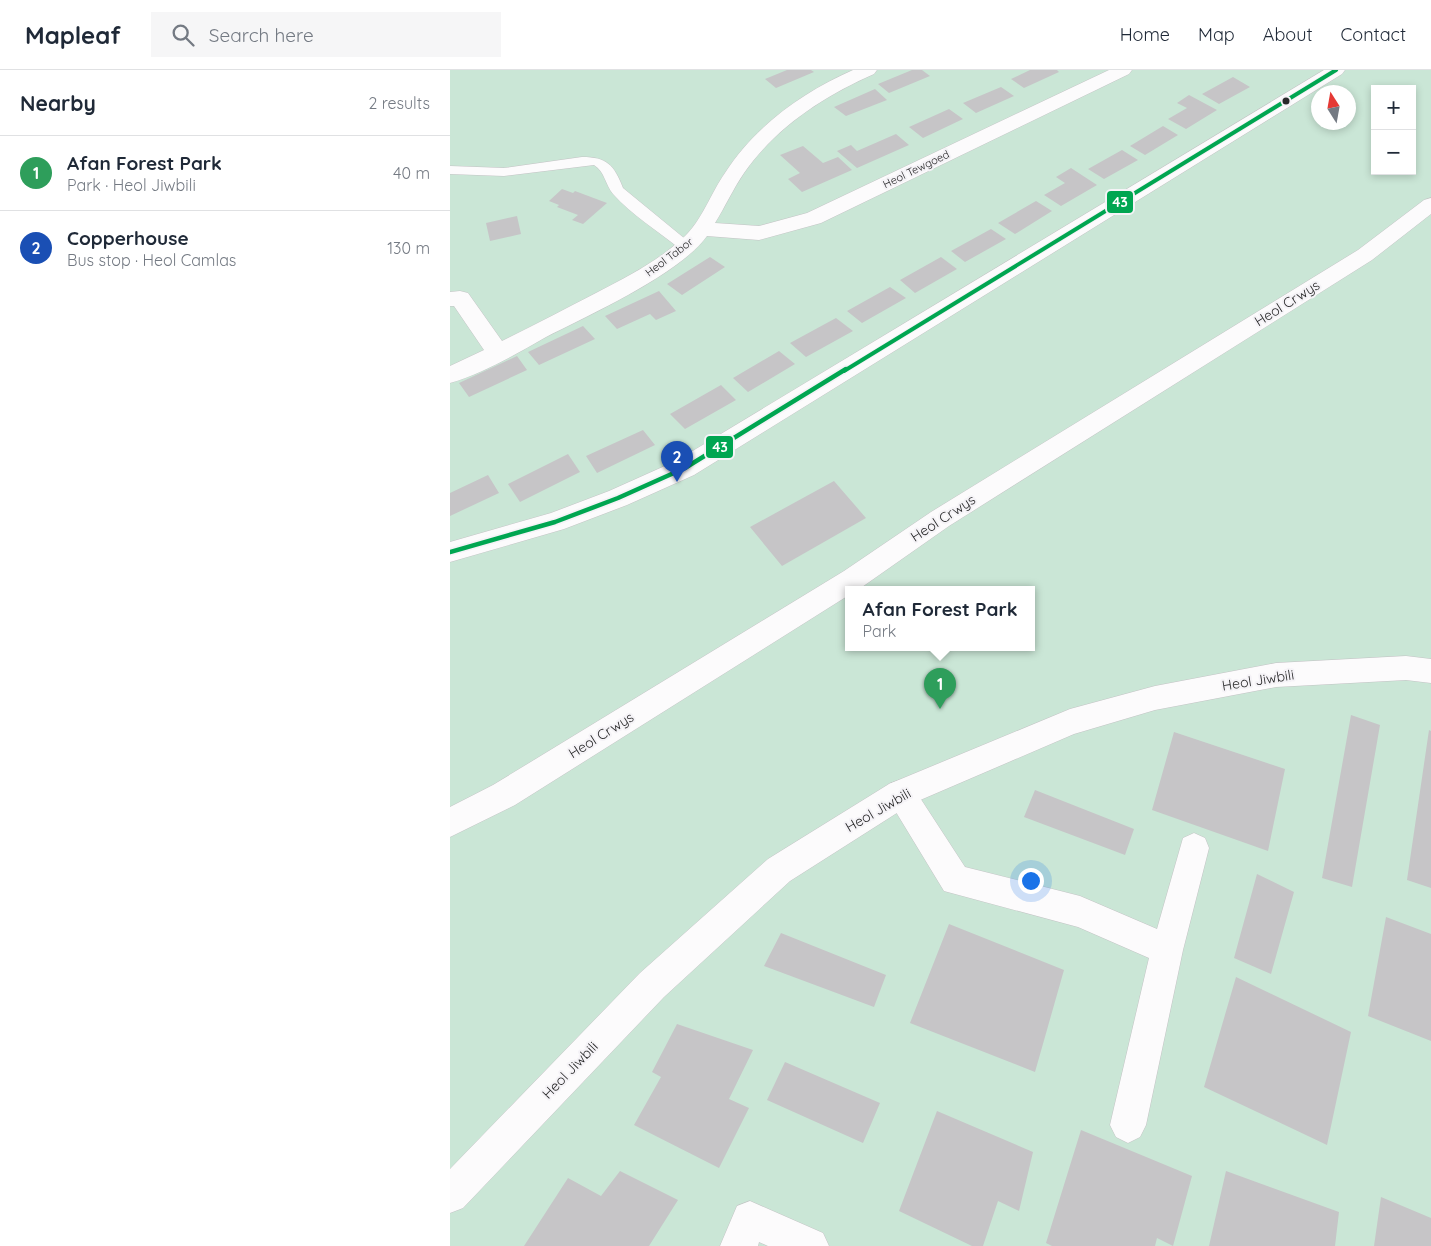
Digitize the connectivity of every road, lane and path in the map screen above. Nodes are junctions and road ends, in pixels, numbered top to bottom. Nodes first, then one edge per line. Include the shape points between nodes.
1 (868, 70) edge
2 (1123, 70) edge
3 (1336, 70) edge
4 (450, 170) edge
5 (1431, 204) edge
6 (700, 229) junction
7 (685, 246) junction
8 (450, 298) edge
9 (498, 353) junction
10 (450, 375) edge
11 (450, 552) edge
12 (1431, 671) edge
13 (900, 794) junction
14 (450, 824) edge
15 (1194, 848) dead end
16 (1167, 950) junction
17 (1128, 1125) dead end
18 (450, 1195) edge
19 (739, 1246) edge
20 (810, 1246) edge

1 - 6 street, Heol Tabor via 789,116 755,146
2 - 6 street, Heol Tewgoed via 814,218 759,233
3 - 11 street via 685,468 555,522
4 - 7 lane via 504,172 597,161 626,199
5 - 14 street, Heol Crwys via 1365,254 948,514 853,579 504,795
6 - 7 street, Heol Tabor via 694,240
7 - 9 street, Heol Tabor via 652,272
8 - 9 street via 460,298
9 - 10 street, Heol Tabor
12 - 13 street, Heol Jiwbili via 1406,668 1276,675 1155,698 1070,722
13 - 16 street via 955,880 1080,912
13 - 18 street, Heol Jiwbili via 780,870 652,985
15 - 16 street
16 - 17 street
19 - 20 street via 750,1219

